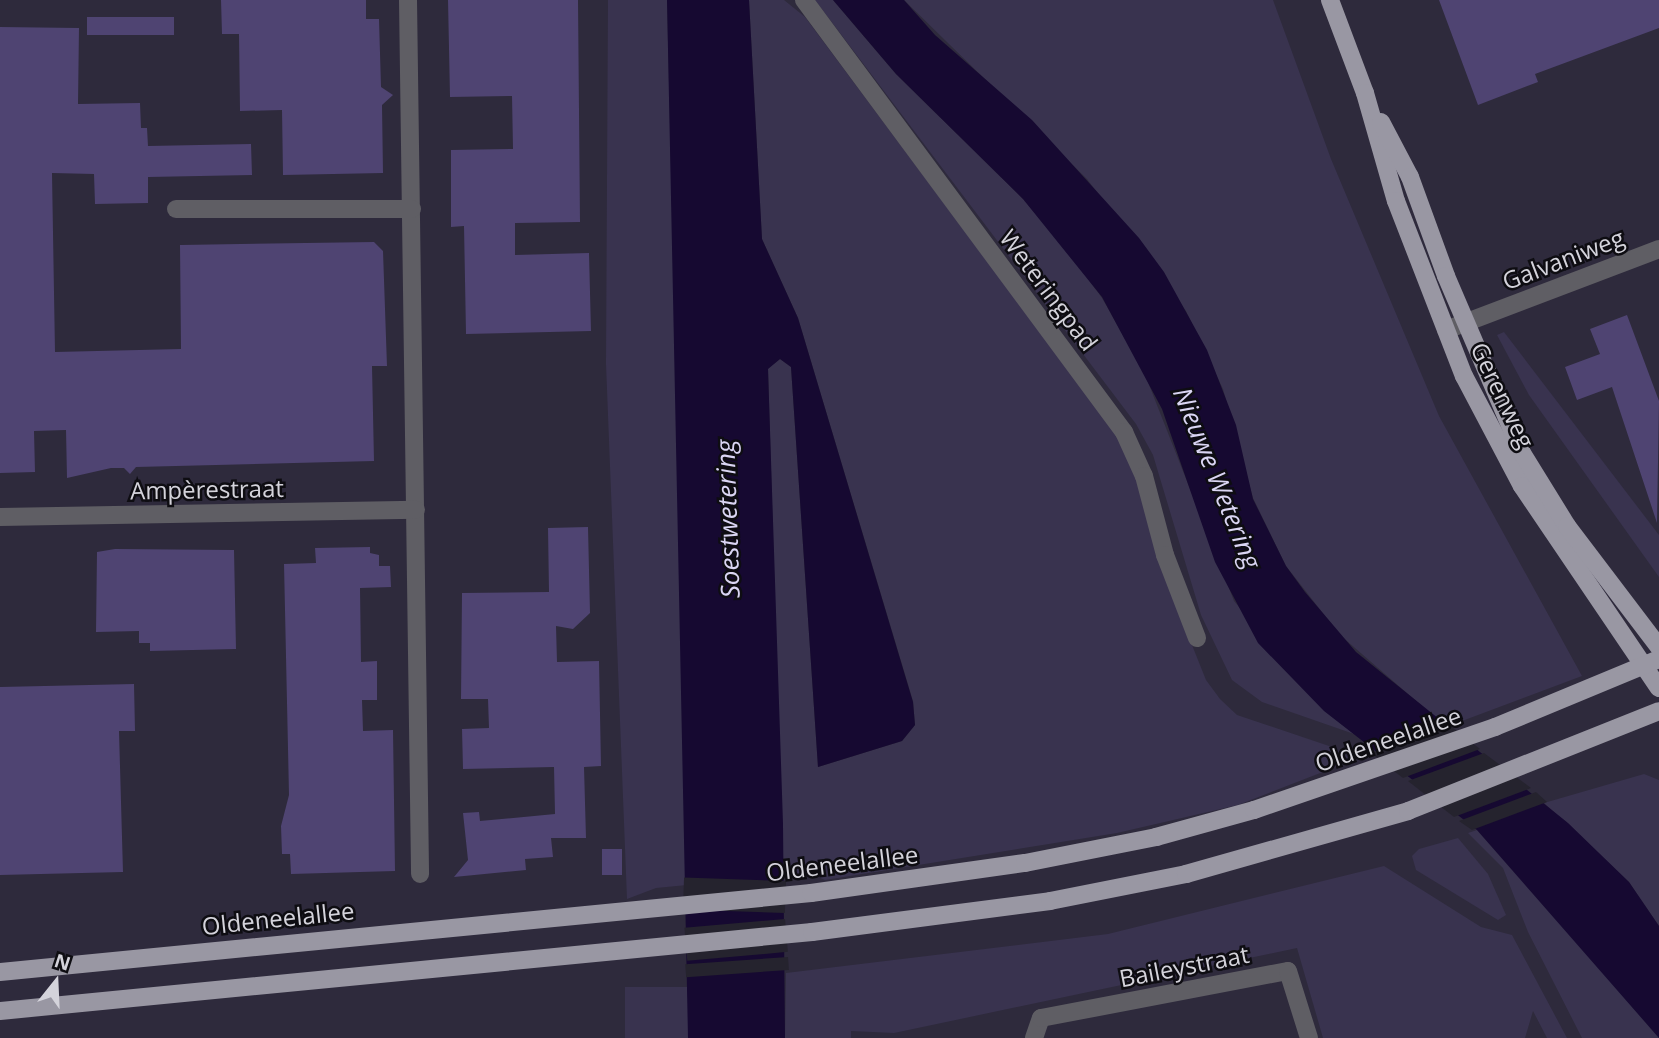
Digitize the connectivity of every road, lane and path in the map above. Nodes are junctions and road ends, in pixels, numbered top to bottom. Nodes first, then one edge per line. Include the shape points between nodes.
1 (408, 0) edge
2 (804, 0) edge
3 (1330, 0) edge
4 (1365, 93) junction
5 (176, 209) dead end
6 (412, 209) junction
7 (1659, 249) edge
8 (1465, 322) junction
9 (1446, 330) junction
10 (416, 510) junction
11 (0, 517) edge
12 (1197, 638) dead end
13 (1659, 647) edge
14 (1651, 663) edge
15 (1659, 688) edge
16 (1659, 711) edge
17 (420, 874) dead end
18 (0, 972) edge
19 (0, 1011) edge
20 (1034, 1038) edge
21 (1309, 1038) edge

1 - 6 street
2 - 12 street, Weteringpad via 1124,432 1144,476 1165,555
3 - 4 main road, Gerenweg
4 - 8 main road, Gerenweg via 1410,177
4 - 9 main road, Gerenweg via 1396,201
5 - 6 street
6 - 10 street
7 - 8 street, Galvaniweg
8 - 9 street, Galvaniweg
8 - 13 main road, Gerenweg via 1522,453 1567,526
9 - 14 main road, Gerenweg via 1492,435 1522,486
10 - 11 street, Ampèrestraat
10 - 17 street
14 - 15 main road, Gerenweg
14 - 18 main road, Oldeneelallee via 1495,727 1363,774 1156,837 1025,863 811,893
16 - 19 main road via 1408,811 1186,874 1050,901 812,932
20 - 21 street, Baileystraat via 1041,1018 1289,971

